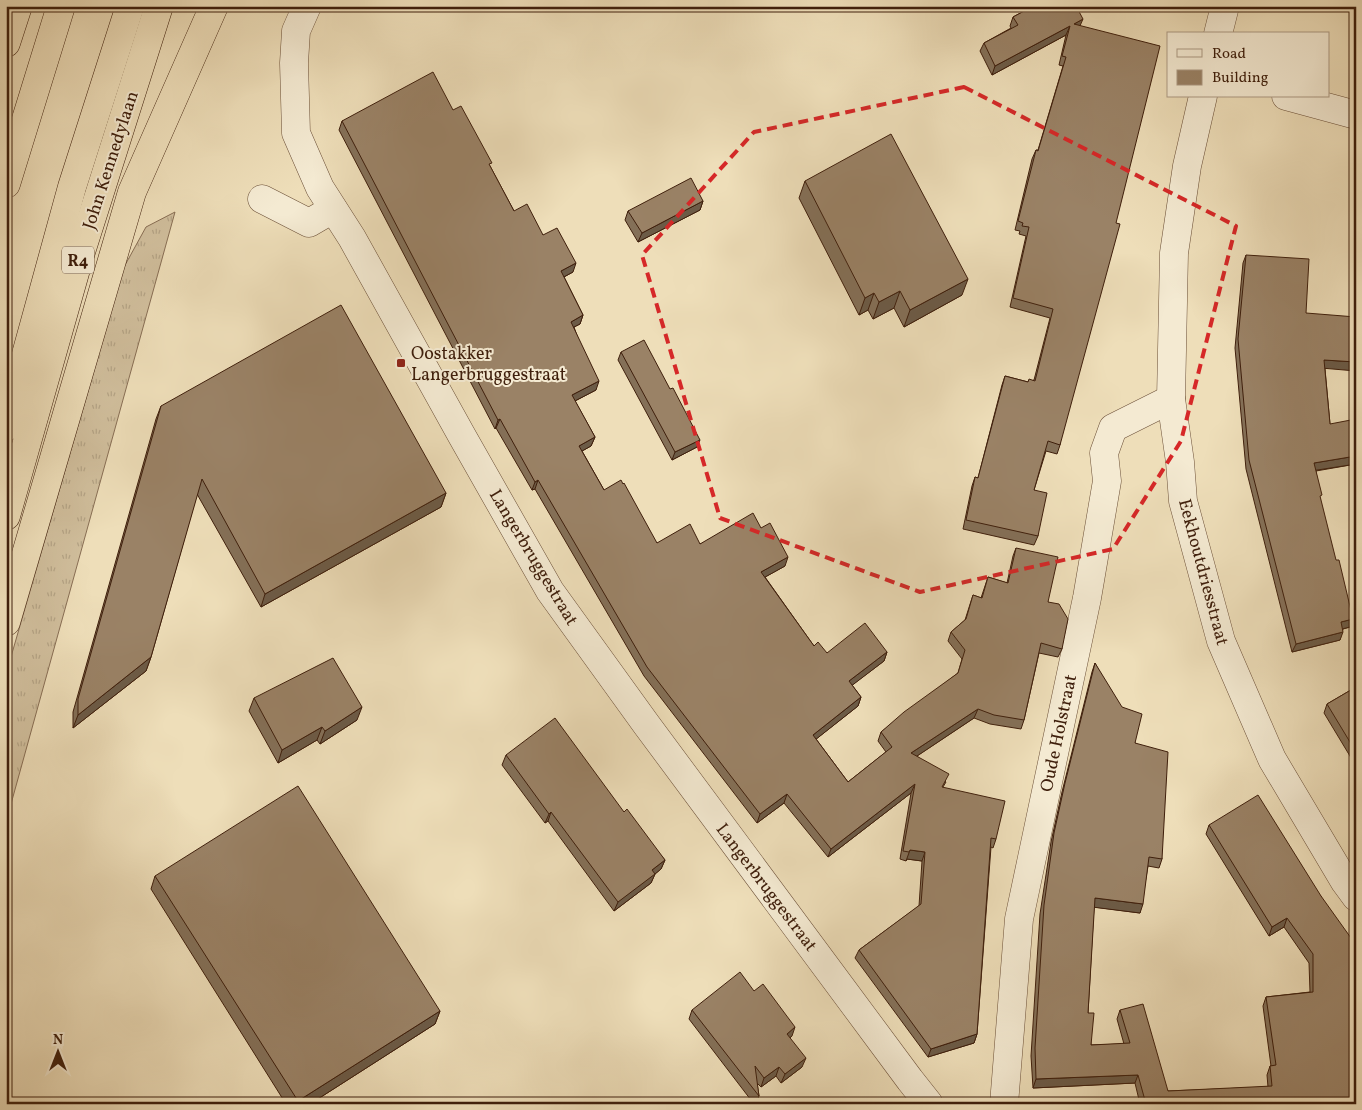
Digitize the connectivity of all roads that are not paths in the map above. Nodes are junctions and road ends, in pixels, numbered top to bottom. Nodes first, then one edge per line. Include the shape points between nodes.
1 (18, 6) edge
2 (61, 6) edge
3 (130, 6) edge
4 (159, 6) edge
5 (214, 6) edge
6 (307, 6) edge
7 (1225, 6) edge
8 (1218, 32) edge
9 (6, 43) edge
10 (1203, 98) edge
11 (1293, 98) edge
12 (1356, 115) edge
13 (6, 184) edge
14 (262, 199) dead end
15 (333, 208) junction
16 (1171, 398) junction
17 (6, 427) edge
18 (6, 516) edge
19 (6, 622) edge
20 (1356, 898) edge
21 (929, 1104) edge
22 (1004, 1104) edge

1 - 9 highway
2 - 13 highway
3 - 17 highway, John Kennedylaan / R4 via 72,187
4 - 18 highway, John Kennedylaan / R4 via 80,255
5 - 19 highway via 132,192
6 - 15 street, Langerbruggestraat via 296,32 296,133 320,188
7 - 8 street
10 - 16 street, Eekhoutdriesstraat via 1174,253
11 - 12 street
14 - 15 street via 309,223
15 - 21 street, Langerbruggestraat via 550,591
16 - 20 street, Eekhoutdriesstraat via 1183,501 1221,642 1272,759
16 - 22 street, Oude Holstraat via 1113,428 1104,453 1106,481 1086,598 1019,919

